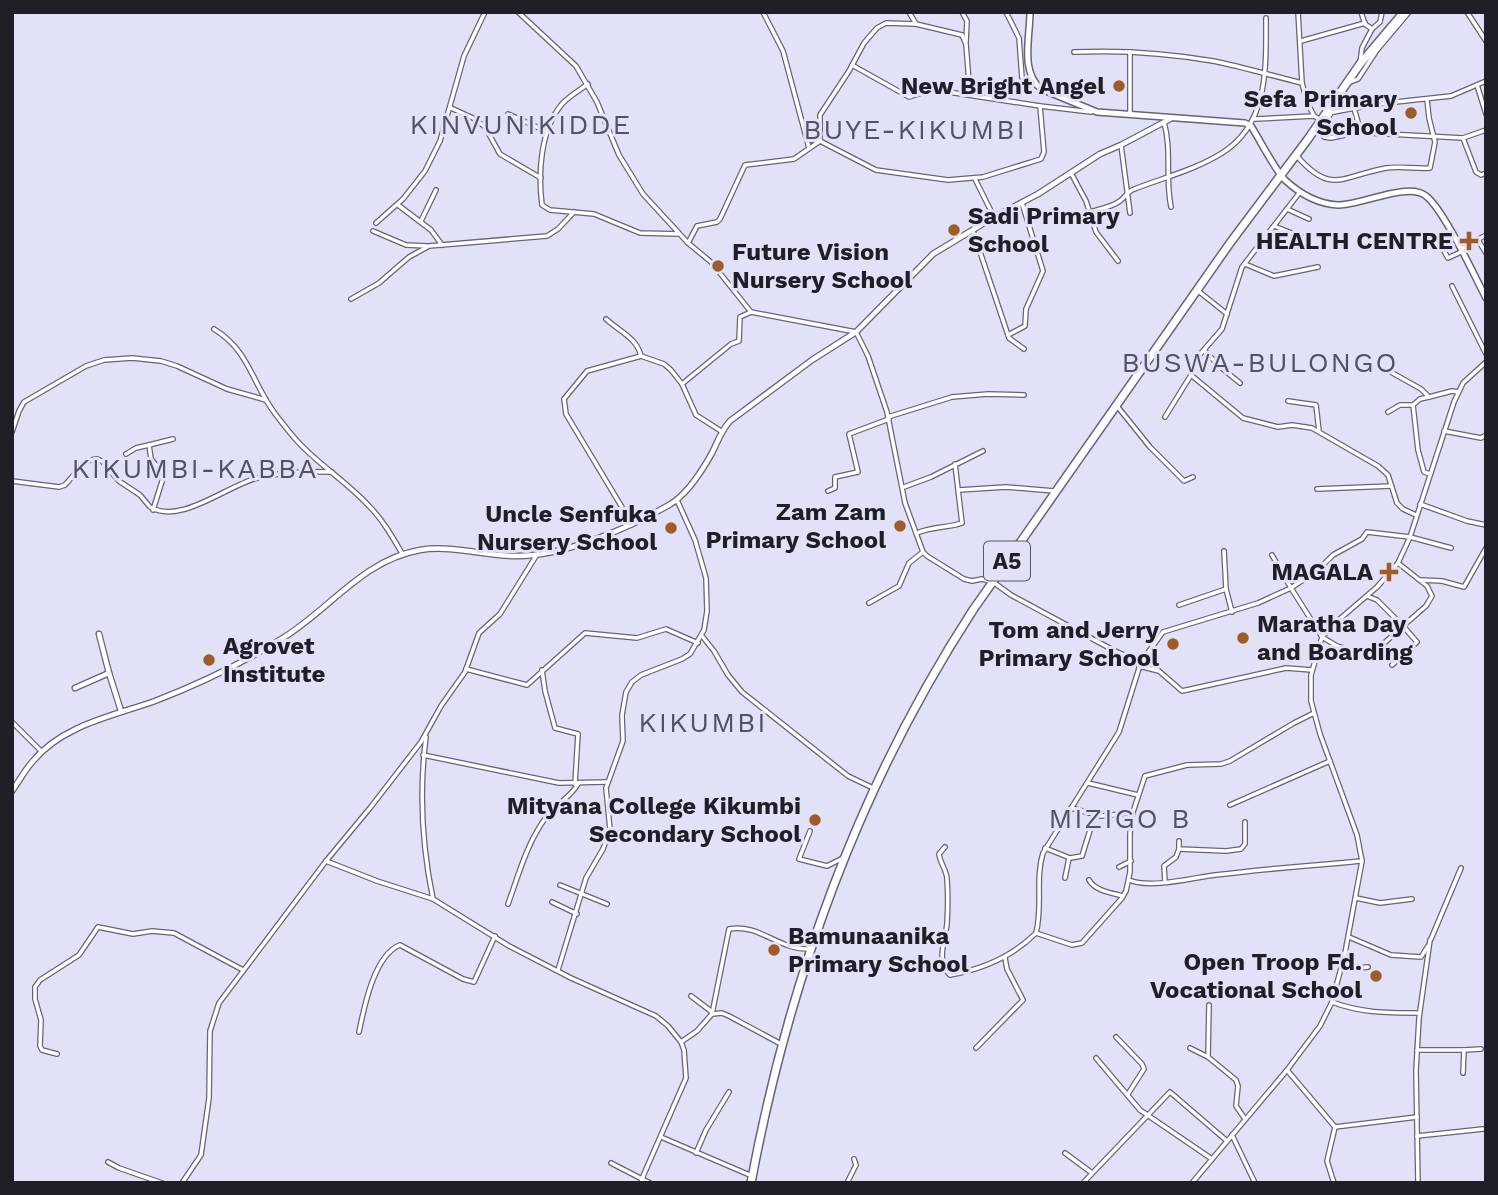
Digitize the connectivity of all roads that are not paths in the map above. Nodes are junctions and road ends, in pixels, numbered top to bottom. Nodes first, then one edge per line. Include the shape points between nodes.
1 (485, 12) edge
2 (518, 12) edge
3 (763, 12) edge
4 (909, 12) edge
5 (962, 12) edge
6 (1006, 12) edge
7 (1030, 12) edge
8 (1297, 12) edge
9 (1361, 12) edge
10 (1382, 12) edge
11 (1404, 12) edge
12 (1409, 12) edge
13 (1467, 12) edge
14 (1266, 18) dead end
15 (1364, 23) junction
16 (916, 24) junction
17 (1372, 29) junction
18 (1301, 41) junction
19 (1486, 41) edge
20 (966, 44) junction
21 (1074, 52) dead end
22 (1130, 52) junction
23 (1360, 64) junction
24 (852, 65) junction
25 (1264, 74) junction
26 (1486, 80) edge
27 (1303, 83) junction
28 (1346, 83) junction
29 (588, 84) junction
30 (1034, 84) junction
31 (1477, 85) junction
32 (970, 95) junction
33 (1427, 99) junction
34 (1040, 106) junction
35 (450, 108) junction
36 (1354, 108) junction
37 (1097, 112) junction
38 (508, 114) dead end
39 (1486, 114) edge
40 (1130, 116) junction
41 (1323, 116) junction
42 (1172, 118) junction
43 (1254, 119) junction
44 (1164, 122) junction
45 (1251, 126) junction
46 (1486, 130) edge
47 (1364, 131) junction
48 (548, 132) junction
49 (1433, 138) junction
50 (1463, 138) junction
51 (808, 139) junction
52 (820, 141) junction
53 (1121, 145) junction
54 (809, 149) junction
55 (1296, 155) junction
56 (1071, 173) junction
57 (1486, 173) edge
58 (1281, 175) junction
59 (1168, 177) junction
60 (541, 178) junction
61 (975, 179) junction
62 (436, 190) dead end
63 (1128, 192) junction
64 (1300, 192) junction
65 (1022, 203) junction
66 (397, 204) junction
67 (1171, 207) dead end
68 (1287, 209) junction
69 (574, 212) junction
70 (1090, 212) junction
71 (1129, 213) dead end
72 (994, 217) junction
73 (1309, 219) dead end
74 (421, 221) junction
75 (376, 223) dead end
76 (1274, 226) junction
77 (373, 231) dead end
78 (974, 231) junction
79 (679, 234) junction
80 (1486, 235) edge
81 (1437, 239) dead end
82 (1309, 240) dead end
83 (1478, 240) junction
84 (688, 243) junction
85 (442, 245) junction
86 (429, 246) junction
87 (1460, 251) junction
88 (1486, 253) edge
89 (1118, 261) dead end
90 (1245, 264) junction
91 (1318, 267) dead end
92 (1452, 286) dead end
93 (1197, 290) junction
94 (1486, 298) edge
95 (352, 299) dead end
96 (751, 312) junction
97 (1227, 314) junction
98 (606, 319) dead end
99 (214, 329) dead end
100 (856, 332) junction
101 (1008, 335) junction
102 (1024, 349) dead end
103 (1204, 350) junction
104 (1486, 354) edge
105 (641, 356) junction
106 (1486, 362) edge
107 (1389, 370) dead end
108 (1191, 375) junction
109 (1240, 383) dead end
110 (682, 384) junction
111 (1458, 392) junction
112 (1024, 395) dead end
113 (1429, 397) junction
114 (267, 401) junction
115 (1288, 401) dead end
116 (1413, 405) junction
117 (1117, 406) junction
118 (1388, 412) dead end
119 (1165, 417) dead end
120 (889, 418) junction
121 (721, 431) junction
122 (1320, 431) junction
123 (1444, 431) junction
124 (12, 432) edge
125 (1484, 438) edge
126 (173, 439) dead end
127 (149, 445) junction
128 (983, 451) dead end
129 (126, 454) dead end
130 (955, 464) junction
131 (332, 472) junction
132 (1430, 474) junction
133 (1193, 477) dead end
134 (12, 481) edge
135 (1391, 486) junction
136 (904, 487) junction
137 (1317, 489) dead end
138 (959, 490) junction
139 (828, 491) dead end
140 (1057, 491) junction
141 (677, 500) junction
142 (1420, 504) junction
143 (153, 510) junction
144 (1416, 515) junction
145 (632, 524) junction
146 (1486, 525) edge
147 (918, 533) junction
148 (1410, 537) junction
149 (1451, 548) dead end
150 (1486, 548) edge
151 (1224, 551) dead end
152 (923, 552) junction
153 (403, 555) junction
154 (1272, 555) dead end
155 (536, 556) junction
156 (1398, 563) junction
157 (1419, 579) junction
158 (993, 582) junction
159 (1377, 587) junction
160 (1291, 588) junction
161 (1226, 589) junction
162 (1367, 596) junction
163 (1377, 600) junction
164 (869, 603) dead end
165 (1179, 605) dead end
166 (1232, 612) junction
167 (1403, 626) junction
168 (99, 634) dead end
169 (702, 636) junction
170 (1322, 637) junction
171 (698, 643) junction
172 (1140, 664) junction
173 (1392, 665) dead end
174 (466, 669) junction
175 (542, 670) junction
176 (1312, 670) junction
177 (109, 673) junction
178 (75, 688) dead end
179 (121, 711) junction
180 (1314, 713) junction
181 (12, 722) edge
182 (426, 733) junction
183 (42, 752) junction
184 (424, 755) junction
185 (1330, 761) junction
186 (607, 782) junction
187 (1088, 783) junction
188 (576, 784) junction
189 (874, 788) junction
190 (12, 792) edge
191 (1138, 795) junction
192 (1230, 804) dead end
193 (1071, 808) junction
194 (1133, 813) junction
195 (1095, 814) junction
196 (1245, 821) dead end
197 (810, 831) dead end
198 (1179, 841) dead end
199 (945, 847) dead end
200 (1045, 848) junction
201 (1179, 849) junction
202 (845, 858) junction
203 (1069, 858) junction
204 (326, 861) junction
205 (1131, 861) junction
206 (1362, 861) junction
207 (1119, 867) dead end
208 (1461, 868) dead end
209 (1065, 878) dead end
210 (1089, 880) dead end
211 (1129, 880) junction
212 (1165, 882) junction
213 (560, 885) dead end
214 (582, 895) junction
215 (1123, 896) junction
216 (1356, 898) junction
217 (433, 899) junction
218 (1412, 899) dead end
219 (552, 902) dead end
220 (508, 904) dead end
221 (607, 904) dead end
222 (577, 914) junction
223 (1036, 933) junction
224 (495, 936) junction
225 (1349, 937) junction
226 (1430, 940) junction
227 (810, 949) junction
228 (1005, 958) junction
229 (1343, 962) junction
230 (1368, 967) dead end
231 (243, 970) junction
232 (557, 970) junction
233 (691, 996) dead end
234 (1332, 1002) junction
235 (1209, 1005) dead end
236 (712, 1013) junction
237 (1418, 1013) dead end
238 (359, 1032) dead end
239 (1116, 1037) dead end
240 (681, 1042) junction
241 (782, 1045) junction
242 (976, 1048) dead end
243 (1190, 1048) dead end
244 (1481, 1049) dead end
245 (1417, 1050) junction
246 (1464, 1050) junction
247 (57, 1054) dead end
248 (1096, 1058) dead end
249 (1208, 1058) junction
250 (1287, 1070) junction
251 (1462, 1073) dead end
252 (729, 1092) dead end
253 (1128, 1094) junction
254 (1147, 1116) junction
255 (1417, 1117) junction
256 (1245, 1119) junction
257 (1335, 1127) junction
258 (1483, 1129) dead end
259 (1232, 1135) junction
260 (1417, 1136) junction
261 (660, 1137) junction
262 (1227, 1141) junction
263 (696, 1153) junction
264 (1065, 1153) dead end
265 (854, 1159) dead end
266 (1212, 1159) junction
267 (108, 1162) dead end
268 (611, 1163) dead end
269 (1092, 1173) junction
270 (751, 1179) edge
271 (641, 1181) edge
272 (162, 1183) edge
273 (182, 1183) edge
274 (650, 1183) edge
275 (848, 1183) edge
276 (1083, 1183) edge
277 (1192, 1183) edge
278 (1255, 1183) edge
279 (1334, 1183) edge
280 (1418, 1183) edge

1 - 35 street via 464,56
2 - 29 street via 576,66
3 - 51 street via 783,51
4 - 16 street
5 - 20 street via 967,21
6 - 30 street via 1019,38 1022,78
7 - 30 main road via 1028,68
8 - 18 street
9 - 15 street
10 - 17 street
11 - 23 main road, A5
12 - 28 street via 1358,79
13 - 19 street
14 - 25 street
15 - 17 street
15 - 18 street
16 - 20 street via 958,33
16 - 24 street via 882,24
17 - 23 street
18 - 27 street
20 - 32 street
21 - 22 street
22 - 25 street via 1215,62
22 - 40 street
23 - 28 main road, A5
24 - 32 street via 909,97 929,91
24 - 52 street via 820,115
25 - 27 street
25 - 43 street
26 - 31 street
27 - 41 street via 1307,102
28 - 41 main road, A5
29 - 48 street via 562,104
29 - 79 street via 626,167
30 - 37 main road
31 - 33 street via 1451,96
31 - 39 street
32 - 34 street
33 - 36 street
33 - 49 street
34 - 37 street
34 - 61 street via 1041,159
35 - 60 street via 475,119 500,154
35 - 66 street via 425,171
36 - 41 street
36 - 47 street
37 - 40 main road
38 - 48 street
40 - 42 main road
41 - 43 street
41 - 47 street via 1324,136
41 - 55 main road, A5
42 - 44 street
42 - 45 main road
43 - 45 street
44 - 53 street
44 - 59 street
45 - 58 main road
45 - 59 street via 1219,155
46 - 50 street
47 - 49 street
48 - 60 street
49 - 50 street
49 - 55 street via 1430,169 1391,168 1337,181 1317,176
50 - 57 street via 1476,172
51 - 52 street
51 - 54 street
52 - 54 street
52 - 61 street via 876,170 935,179
53 - 56 street
53 - 63 street
54 - 84 street via 794,159 745,165 720,219 697,226
55 - 58 main road, A5
56 - 65 street
56 - 70 street
58 - 64 main road
58 - 93 main road, A5
59 - 63 street
59 - 67 street
60 - 69 street via 542,205
61 - 72 street
62 - 74 street
63 - 70 street via 1117,203
63 - 71 street
64 - 68 street
64 - 87 main road via 1336,205 1420,193 1436,209
65 - 72 street
65 - 101 street via 1043,271 1026,309 1026,323
66 - 74 street
66 - 75 street
68 - 73 street
68 - 76 street
69 - 79 street via 640,233
69 - 85 street via 547,236
70 - 89 street via 1096,232
72 - 78 street
74 - 85 street
76 - 82 street
76 - 90 street
77 - 86 street via 406,245
78 - 100 street via 933,254
78 - 101 street
79 - 84 street
80 - 83 street
81 - 87 street via 1448,258
83 - 87 street
83 - 88 street
84 - 96 street via 711,262
85 - 86 street
86 - 95 street
87 - 94 main road
90 - 91 street via 1273,276
90 - 97 street
92 - 104 street
93 - 97 street
93 - 117 main road, A5
96 - 100 street
96 - 110 street via 740,317 739,341
97 - 103 street
98 - 105 street via 633,340
99 - 114 street via 234,343
100 - 120 street
100 - 121 street
101 - 102 street
103 - 108 street
103 - 109 street
105 - 110 street via 668,367
105 - 145 street via 587,370 564,399 566,414
106 - 111 street
107 - 113 street
108 - 119 street
108 - 122 street via 1243,418
110 - 121 street via 696,415
111 - 113 street
111 - 123 street
112 - 120 street via 952,397
113 - 116 street
114 - 124 street via 160,361 104,360 24,402
114 - 131 street via 300,444
115 - 122 street via 1316,405
116 - 118 street via 1400,405
116 - 132 street via 1418,450 1424,472
117 - 133 street via 1163,462 1184,481
117 - 140 main road, A5
120 - 136 street
120 - 139 street via 849,434 858,472 835,477 835,488
121 - 141 street via 712,454
122 - 135 street via 1385,471
123 - 125 street
123 - 132 street
126 - 127 street
127 - 129 street
127 - 143 street via 151,459 164,475
128 - 130 street
130 - 136 street
130 - 138 street
131 - 143 street via 280,473 254,479 199,505 169,512
131 - 153 street via 370,506
132 - 142 street
134 - 143 street via 59,487 86,461 97,459
135 - 137 street
135 - 144 street via 1397,503
136 - 147 street via 905,503
138 - 140 street
138 - 147 street via 960,524
140 - 158 main road, A5
141 - 145 street
141 - 169 street via 706,578 708,611
142 - 144 street
142 - 146 street
144 - 148 street
145 - 155 street
147 - 152 street
148 - 149 street
148 - 156 street
148 - 160 street via 1367,532
150 - 157 street via 1464,587
151 - 161 street
152 - 158 street via 964,579
152 - 164 street via 909,563 899,586
153 - 155 street via 437,550
153 - 179 street via 371,569 308,621 261,651 184,689
154 - 160 street
155 - 174 street via 499,614 479,633
156 - 157 street
156 - 159 street
157 - 167 street via 1431,592 1431,600
158 - 172 street
158 - 189 main road, A5 via 952,642
159 - 162 street
159 - 163 street
160 - 166 street
160 - 170 street
161 - 165 street
161 - 166 street
162 - 163 street
162 - 170 street
163 - 167 street
166 - 172 street via 1163,632
167 - 170 street via 1368,656
167 - 173 street via 1417,642
168 - 177 street
169 - 171 street
169 - 189 street via 742,691 848,776
170 - 176 street
171 - 175 street via 666,629 636,638 585,633
171 - 186 street via 682,659 641,675 629,685 623,702 624,741
172 - 176 street via 1159,671 1182,691 1286,668
172 - 187 street via 1119,732
174 - 175 street via 524,685
174 - 182 street
175 - 188 street via 554,727 578,734
176 - 180 street
177 - 178 street
177 - 179 street
179 - 183 street via 83,726
180 - 185 street
180 - 191 street via 1230,761 1148,774
181 - 183 street
182 - 184 street
182 - 204 street
183 - 190 street
184 - 188 street
184 - 217 street via 422,811
185 - 192 street
185 - 206 street
186 - 188 street
186 - 214 street via 610,830
187 - 191 street
187 - 193 street
188 - 220 street via 538,831
189 - 202 main road, A5
191 - 194 street
193 - 195 street
193 - 200 street
194 - 195 street
194 - 205 street
195 - 203 street via 1082,856
196 - 201 street via 1241,849
197 - 202 street via 799,859 827,866
198 - 201 street
199 - 228 street via 939,853 948,878 947,926 942,941 946,971 950,975 968,972
200 - 203 street
200 - 223 street via 1039,867
201 - 212 street via 1177,857 1164,866
202 - 227 main road, A5
203 - 209 street
204 - 217 street
204 - 231 street
205 - 207 street
205 - 211 street
206 - 212 street
206 - 216 street
208 - 226 street
210 - 215 street via 1091,885
211 - 212 street
211 - 215 street
213 - 214 street
214 - 221 street
214 - 222 street
215 - 223 street via 1082,943
216 - 218 street via 1380,903
216 - 225 street
217 - 224 street
219 - 222 street
222 - 232 street
223 - 228 street
224 - 232 street
224 - 238 street via 472,982 400,945 395,947 367,995
225 - 226 street via 1391,955 1420,957
225 - 229 street
226 - 245 street
227 - 236 street via 796,950 756,931 729,929
227 - 241 main road, A5
228 - 242 street via 1023,1000
229 - 230 street
229 - 234 street
231 - 247 street via 174,933 133,934 98,927 79,955 35,987 40,1046
231 - 273 street via 219,1003 210,1031 209,1098 201,1155
232 - 240 street via 656,1016
233 - 236 street
234 - 237 street via 1352,1010
234 - 250 street via 1321,1026
235 - 249 street
236 - 240 street
236 - 241 street via 729,1016
239 - 253 street via 1144,1069
240 - 261 street via 686,1078
241 - 270 main road, A5
243 - 249 street
244 - 246 street
245 - 246 street
245 - 255 street
246 - 251 street
248 - 253 street
249 - 256 street via 1236,1080 1236,1106
250 - 256 street
250 - 257 street
252 - 263 street
253 - 254 street
254 - 262 street via 1171,1092
254 - 266 street
254 - 269 street
255 - 257 street
255 - 260 street
256 - 259 street
257 - 279 street via 1327,1161
258 - 260 street
259 - 262 street
259 - 278 street
260 - 280 street
261 - 263 street
261 - 271 street
262 - 266 street
263 - 270 street
264 - 269 street
265 - 275 street
266 - 277 street
267 - 272 street
268 - 271 street
269 - 276 street
271 - 274 street

